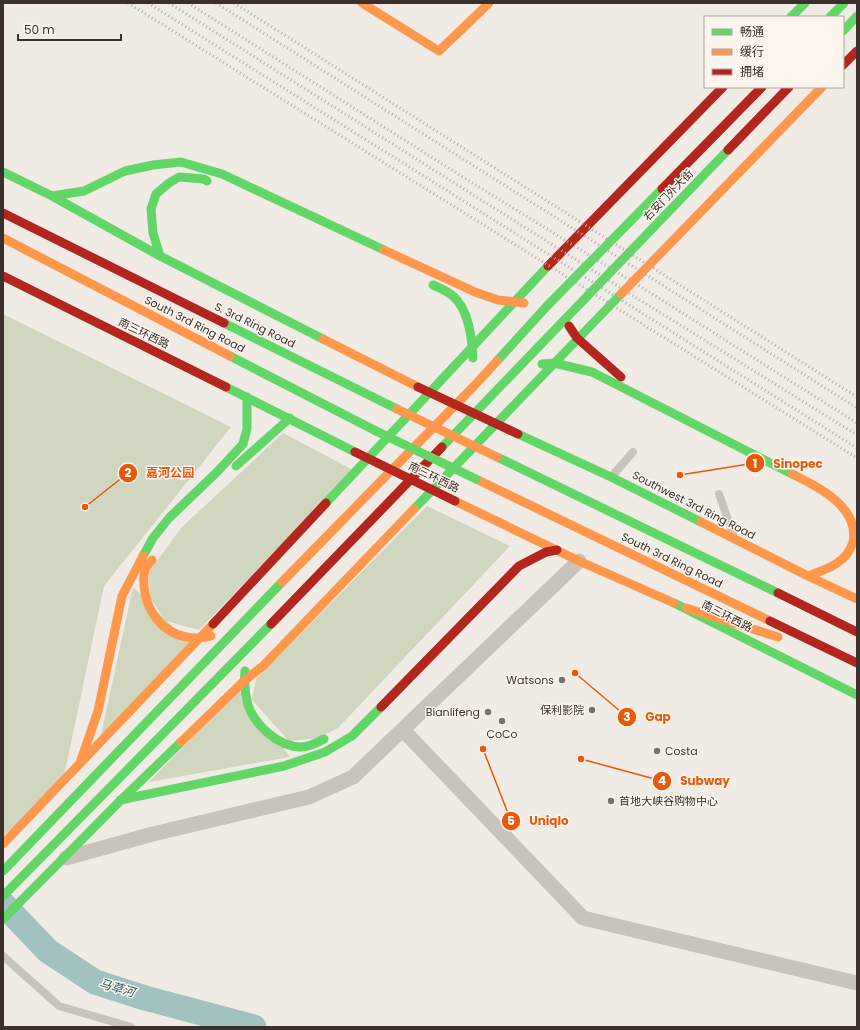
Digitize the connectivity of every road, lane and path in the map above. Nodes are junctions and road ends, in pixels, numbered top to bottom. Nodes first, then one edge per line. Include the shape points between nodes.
1 (362, 3) edge
2 (488, 3) edge
3 (805, 3) edge
4 (844, 3) edge
5 (793, 16) edge
6 (831, 16) edge
7 (857, 16) edge
8 (844, 30) edge
9 (857, 51) edge
10 (844, 64) edge
11 (723, 88) edge
12 (761, 88) edge
13 (788, 88) edge
14 (821, 88) edge
15 (3, 172) edge
16 (218, 186) dead end
17 (52, 196) junction
18 (3, 213) edge
19 (3, 238) edge
20 (160, 256) junction
21 (3, 276) edge
22 (427, 282) dead end
23 (515, 302) junction
24 (547, 306) junction
25 (565, 320) junction
26 (577, 338) junction
27 (473, 346) junction
28 (554, 362) junction
29 (519, 368) junction
30 (474, 386) junction
31 (247, 397) junction
32 (290, 418) junction
33 (632, 452) dead end
34 (497, 457) joint
35 (611, 477) junction
36 (718, 494) dead end
37 (849, 500) dead end
38 (200, 501) dead end
39 (518, 530) junction
40 (519, 540) dead end
41 (736, 540) junction
42 (557, 550) junction
43 (157, 553) dead end
44 (579, 561) junction
45 (808, 576) junction
46 (857, 599) edge
47 (686, 608) junction
48 (238, 627) junction
49 (857, 632) edge
50 (200, 640) junction
51 (247, 649) junction
52 (854, 662) edge
53 (244, 681) junction
54 (857, 695) edge
55 (403, 730) junction
56 (333, 734) dead end
57 (79, 767) junction
58 (121, 800) junction
59 (68, 805) junction
60 (88, 810) junction
61 (3, 844) edge
62 (63, 859) junction
63 (5, 869) edge
64 (29, 871) junction
65 (3, 896) edge
66 (3, 919) edge
67 (3, 956) edge
68 (857, 983) edge
69 (131, 1027) edge

1 - 2 main road via 439,52
3 - 5 main road
4 - 6 main road
7 - 8 main road
9 - 10 main road
11 - 23 main road
12 - 24 main road, 右安门外大街
13 - 25 main road, 右安门外大街
14 - 26 main road
15 - 17 main road
16 - 20 main road via 204,179 179,177 156,194 151,209 153,233
17 - 20 main road
17 - 23 main road via 84,191 125,172 181,162 222,174 474,292 498,300
18 - 34 main road, S. 3rd Ring Road, bridge
19 - 52 main road, South 3rd Ring Road, bridge via 376,431
20 - 35 main road, Southwest 3rd Ring Road, bridge via 418,388
21 - 31 main road, 南三环西路
22 - 27 main road via 448,292 458,301 467,320
23 - 24 main road
23 - 27 main road
24 - 30 main road, 右安门外大街
25 - 26 main road
25 - 29 main road, 右安门外大街
26 - 28 main road
26 - 37 main road via 617,375 825,484
27 - 30 main road
27 - 50 main road
28 - 29 main road
28 - 45 main road via 592,372 818,487 839,504 852,519 855,532 849,553 839,563
28 - 53 main road via 262,666
29 - 51 main road, 右安门外大街
30 - 48 main road, 右安门外大街
31 - 32 main road, 南三环西路
31 - 57 main road via 247,429 243,444 169,518 153,538 122,596 98,711
32 - 38 main road
32 - 39 main road, 南三环西路, bridge
33 - 35 lane
34 - 49 main road, South 3rd Ring Road
35 - 41 main road, Southwest 3rd Ring Road
36 - 41 lane
39 - 40 main road
39 - 42 main road, 南三环西路
41 - 45 main road, Southwest 3rd Ring Road
42 - 44 main road, 南三环西路
42 - 58 main road via 546,552 519,566 352,736 325,752 284,766
43 - 50 main road via 145,570 146,602 153,616 163,626 175,634
44 - 47 main road, 南三环西路
44 - 55 street
45 - 46 main road, Southwest 3rd Ring Road
47 - 52 main road
47 - 54 main road, 南三环西路
48 - 50 main road
48 - 59 main road, 右安门外大街
50 - 57 main road
51 - 53 main road
51 - 60 main road, 右安门外大街
53 - 56 main road via 249,705 260,725 274,737 287,744 302,747
53 - 58 main road
55 - 62 street via 353,777 309,797 153,834
55 - 68 street via 583,918
57 - 59 main road
57 - 61 main road
58 - 60 main road
58 - 62 main road
59 - 63 main road, 右安门外大街
60 - 64 main road, 右安门外大街
62 - 64 main road
62 - 66 main road
64 - 65 main road, 右安门外大街
67 - 69 lane via 59,1006

